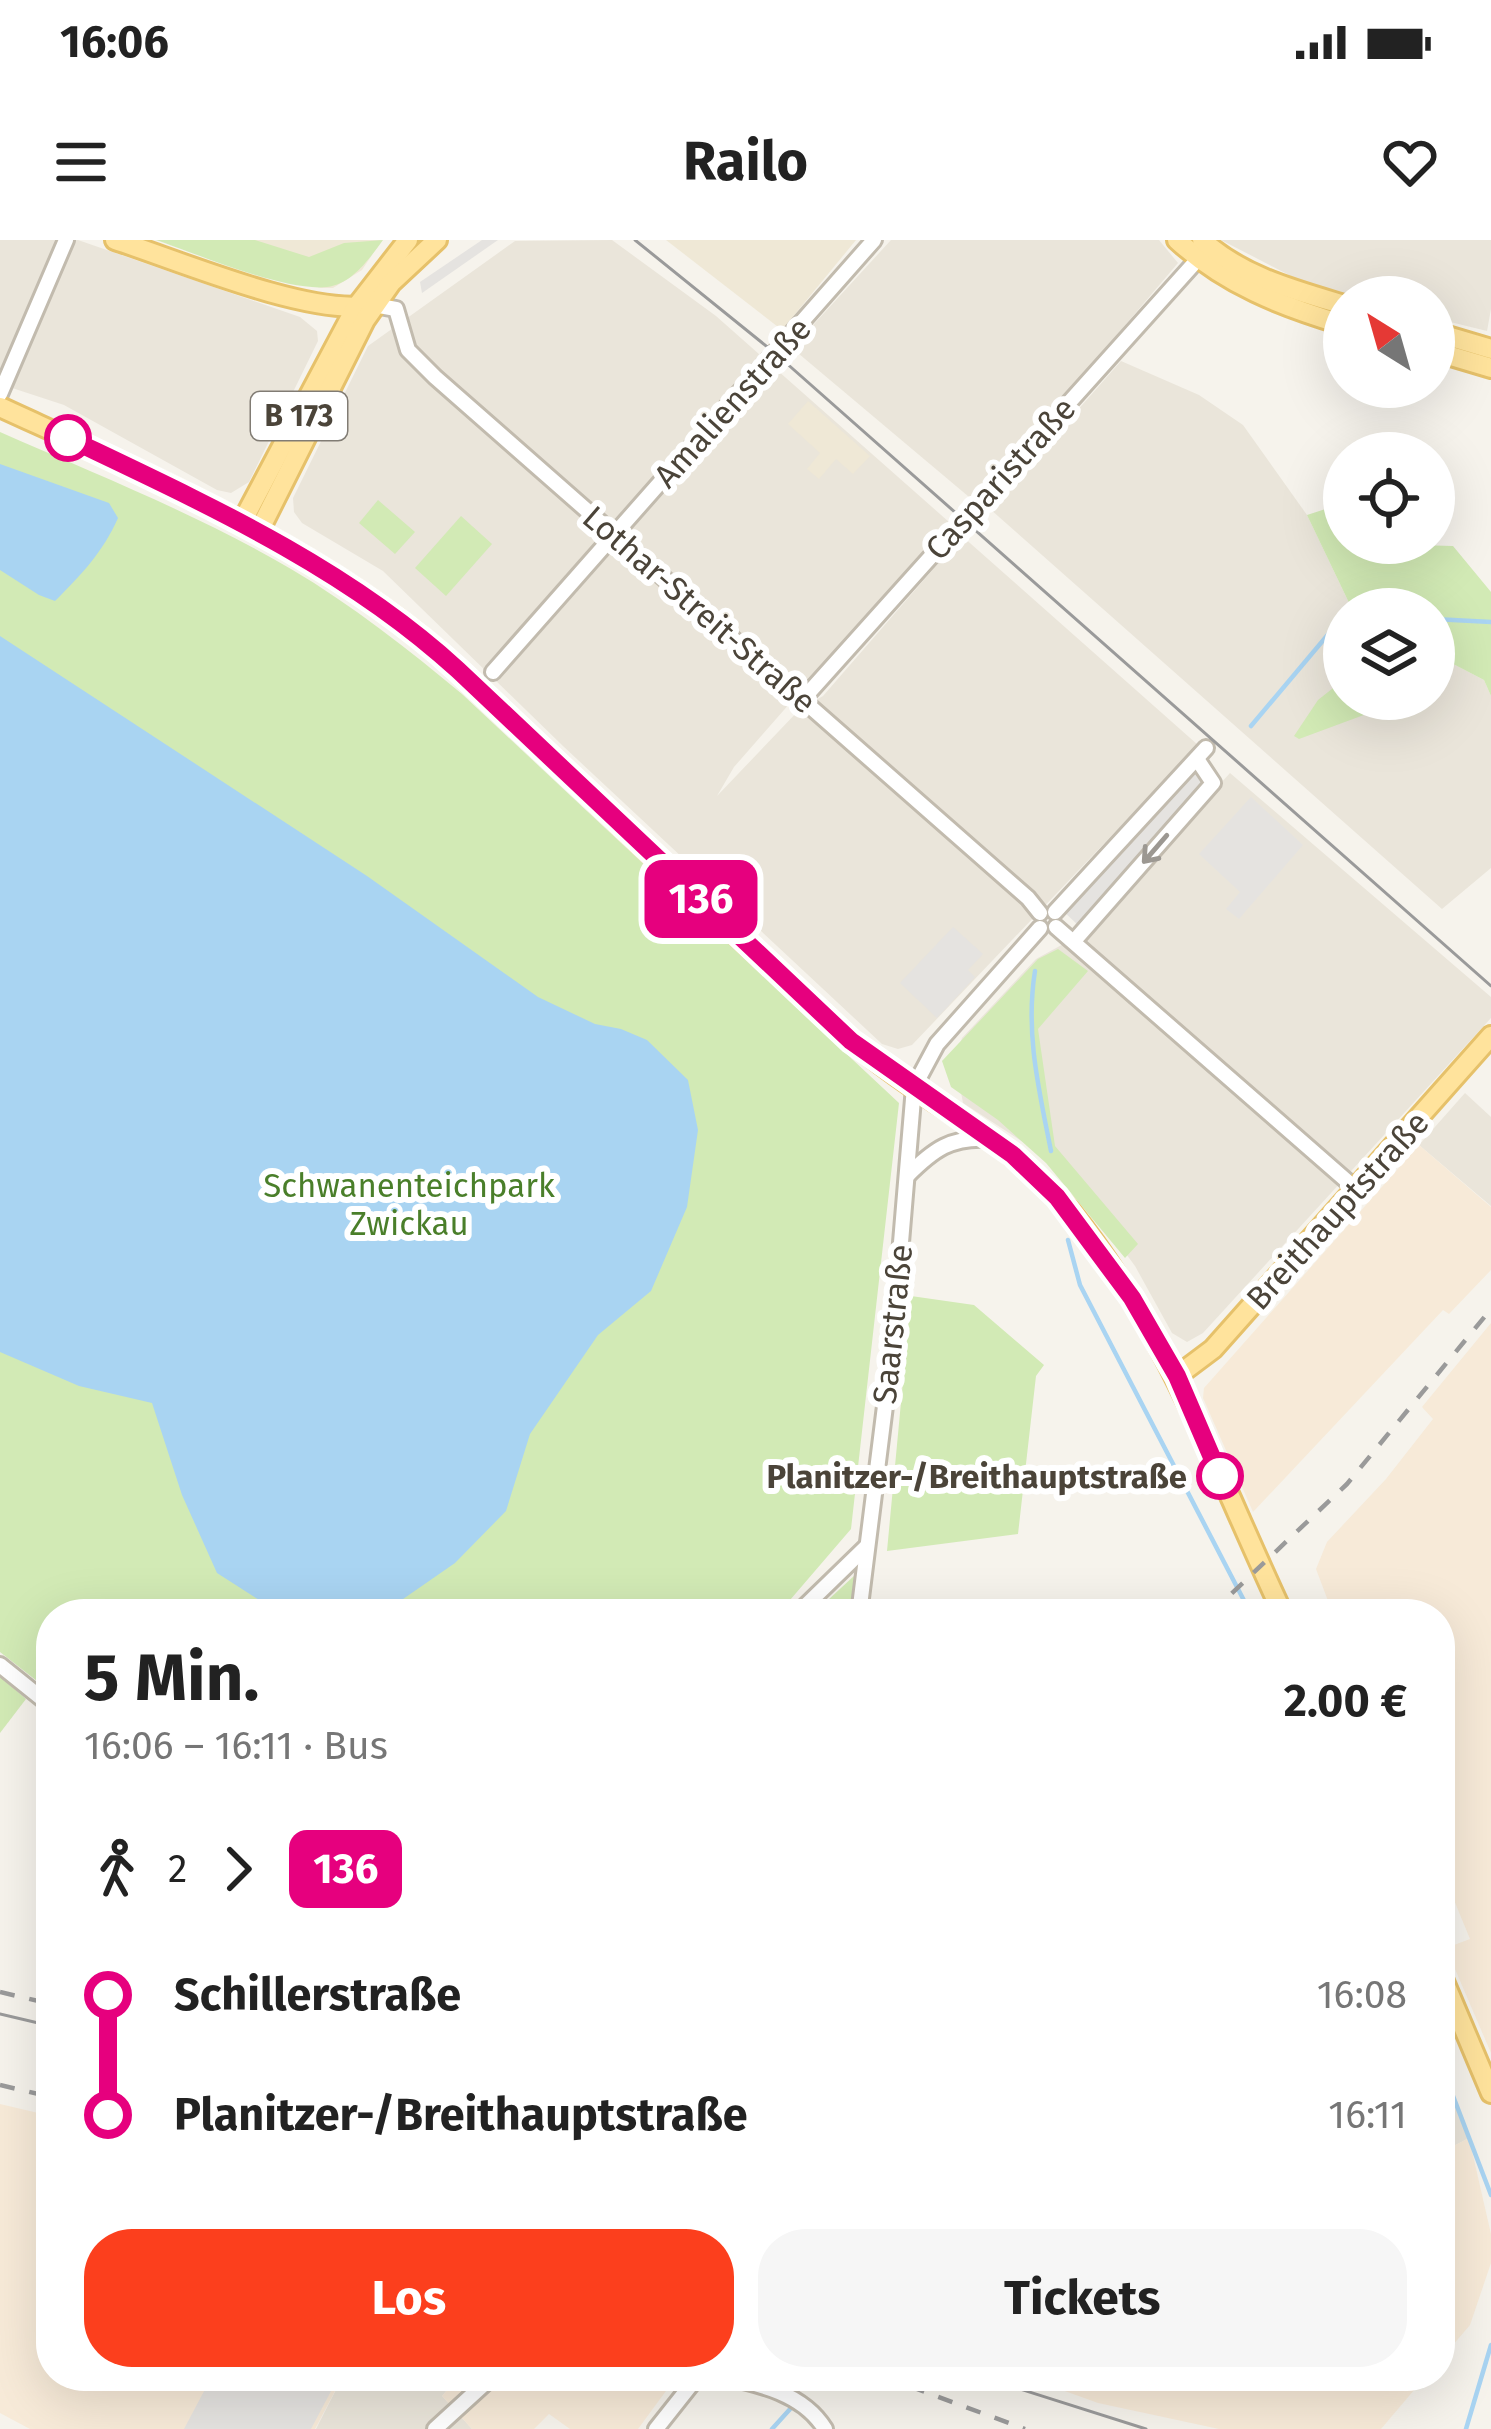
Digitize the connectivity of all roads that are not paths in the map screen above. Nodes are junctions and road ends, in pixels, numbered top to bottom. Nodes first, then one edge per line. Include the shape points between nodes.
1 (66, 240) edge
2 (115, 240) edge
3 (408, 240) edge
4 (437, 240) edge
5 (874, 240) edge
6 (1177, 240) edge
7 (1200, 250) edge
8 (1323, 299) edge
9 (365, 306) junction
10 (1323, 318) edge
11 (1455, 338) edge
12 (1491, 349) edge
13 (1455, 357) edge
14 (1491, 368) edge
15 (0, 394) edge
16 (0, 407) edge
17 (249, 529) junction
18 (614, 533) junction
19 (493, 672) dead end
20 (804, 698) junction
21 (1048, 920) junction
22 (1075, 940) junction
23 (1491, 1036) edge
24 (914, 1087) junction
25 (991, 1139) junction
26 (907, 1176) junction
27 (1356, 1189) junction
28 (1177, 1376) junction
29 (867, 1546) junction
30 (812, 1599) edge
31 (861, 1599) edge
32 (1276, 1599) edge
33 (0, 1665) edge
34 (36, 1694) edge
35 (1455, 2007) edge
36 (1491, 2092) edge
37 (477, 2391) edge
38 (686, 2391) edge
39 (779, 2391) edge
40 (435, 2429) edge
41 (656, 2429) edge
42 (825, 2429) edge

1 - 15 street
2 - 9 main road via 296,298
3 - 9 main road, B 173
4 - 9 main road, B 173
5 - 18 street, Amalienstraße
6 - 7 main road
7 - 8 main road
7 - 10 main road via 1241,287
7 - 20 street, Casparistraße
9 - 17 main road, B 173
9 - 18 street, Lothar-Streit-Straße via 396,309 413,357
11 - 12 main road
13 - 14 main road
16 - 17 main road
17 - 24 main road via 415,632 851,1041
18 - 19 street, Amalienstraße
18 - 20 street, Lothar-Streit-Straße
20 - 21 street, Lothar-Streit-Straße
21 - 22 street, Lothar-Streit-Straße
21 -> 22 street, Saarstraße via 1201,753 1213,783
21 - 24 street, Saarstraße via 937,1044
22 - 27 street, Lothar-Streit-Straße
23 - 27 main road, Breithauptstraße
24 - 25 main road
24 - 26 street, Saarstraße
25 - 26 street via 950,1141
25 - 28 main road via 1086,1232
26 - 29 street, Saarstraße
27 - 28 main road, Breithauptstraße via 1213,1349
28 - 32 main road
29 - 30 street
29 - 31 street, Saarstraße
33 - 34 street
35 - 36 main road
37 - 40 street
38 - 41 street
39 - 42 street

